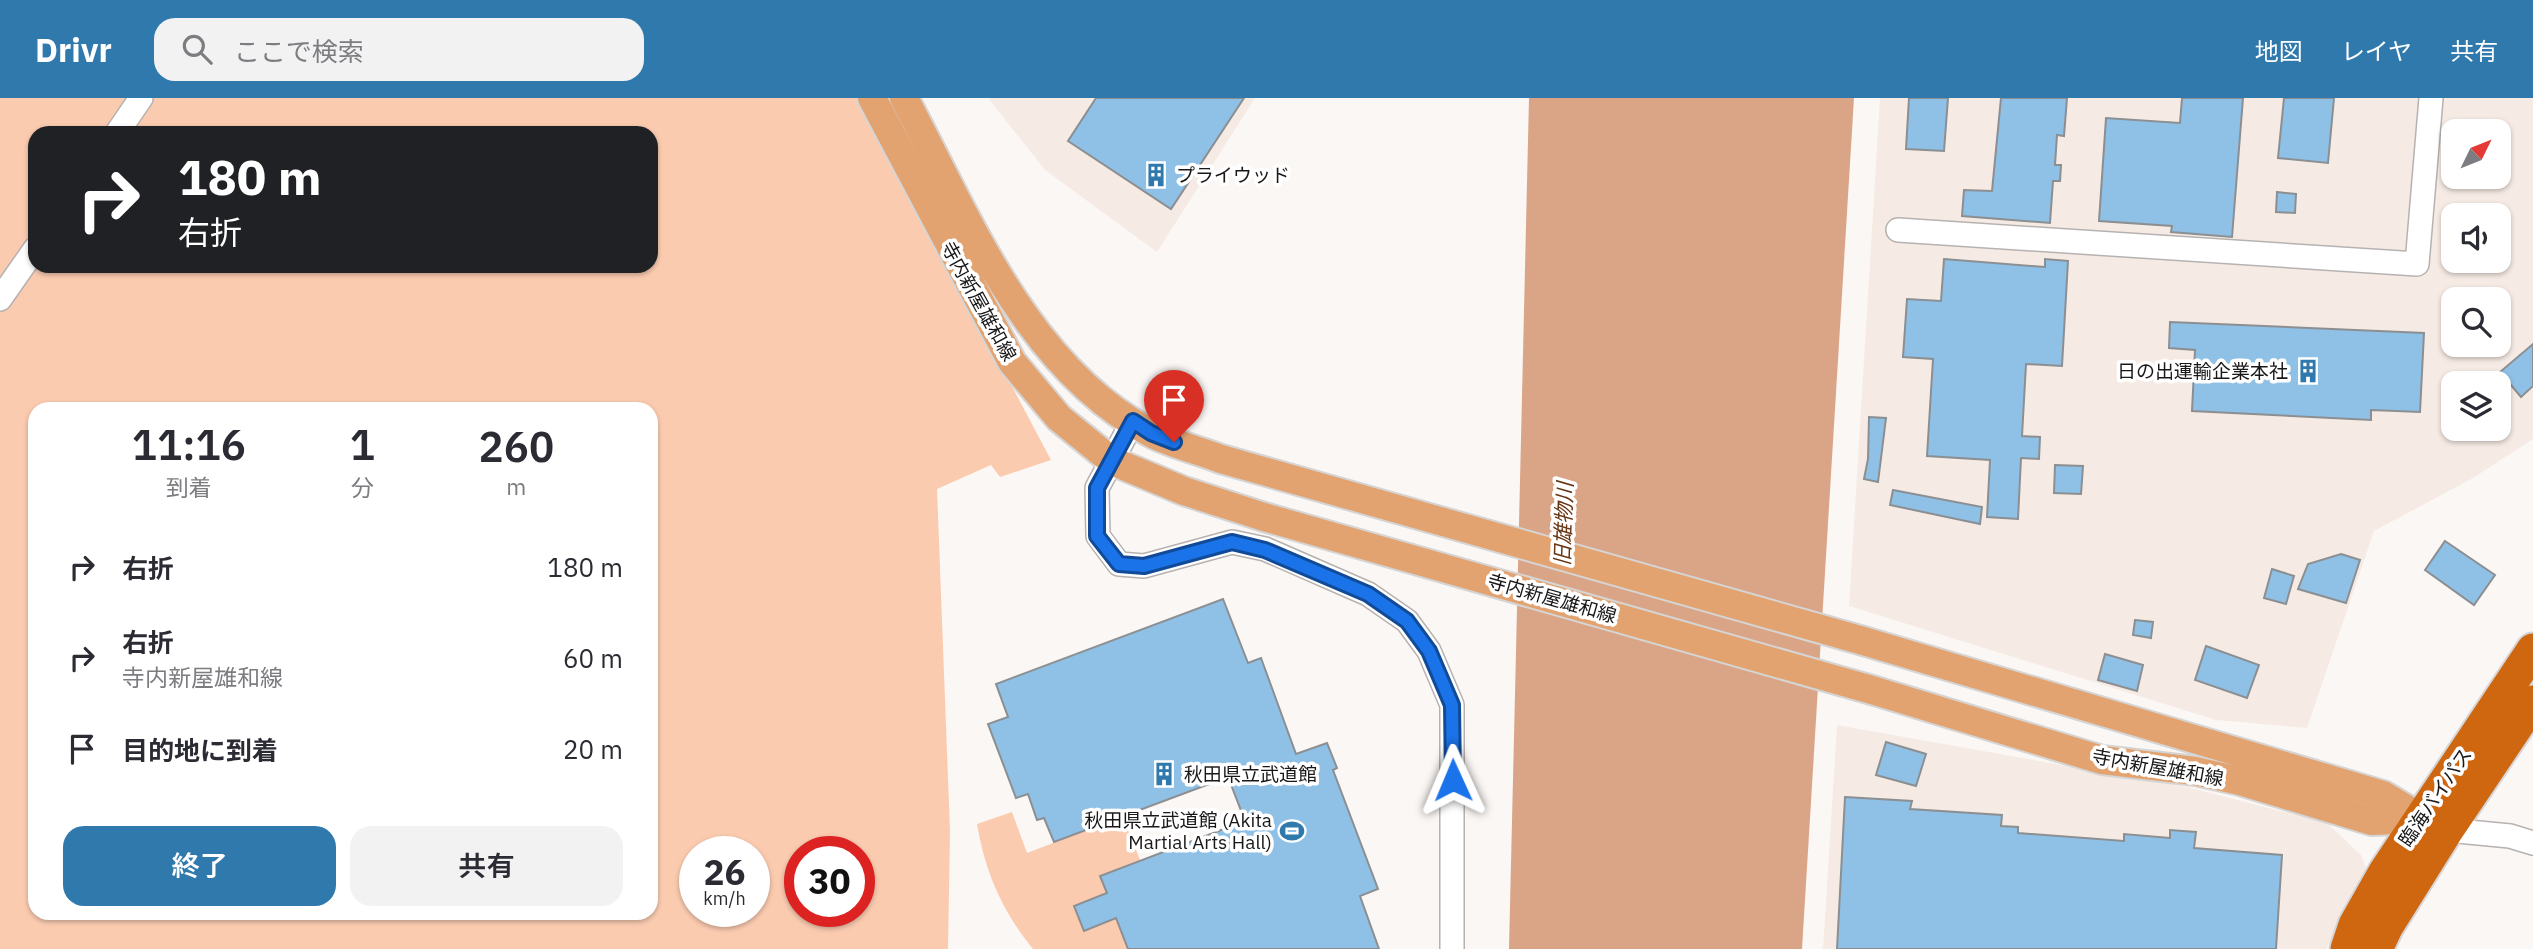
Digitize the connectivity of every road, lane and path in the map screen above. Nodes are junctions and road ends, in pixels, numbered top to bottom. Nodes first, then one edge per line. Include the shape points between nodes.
1 (141, 98) edge
2 (872, 98) edge
3 (904, 98) edge
4 (2431, 98) edge
5 (122, 126) edge
6 (1898, 230) dead end
7 (28, 259) edge
8 (0, 299) edge
9 (1133, 421) junction
10 (1112, 461) junction
11 (2533, 650) edge
12 (2533, 702) edge
13 (2435, 825) junction
14 (2533, 843) edge
15 (1447, 946) edge
16 (2347, 949) edge
17 (2376, 949) edge

1 - 5 street
2 - 10 main road, 寺内新屋雄和線 via 1012,362 1059,418
3 - 9 main road, 寺内新屋雄和線 via 1010,296 1064,367
4 - 6 street via 2417,264
7 - 8 street
9 - 10 street
9 - 13 main road, 寺内新屋雄和線 via 1151,433 1221,459 1860,640 2383,795
10 - 13 main road, 寺内新屋雄和線 via 1251,513 2102,760 2240,781 2372,821
10 - 15 street via 1097,488 1097,536 1119,564 1144,566 1232,542 1265,550 1368,594 1407,621 1429,651 1452,705
11 - 13 highway, 臨海バイパス
12 - 13 highway, 臨海バイパス
13 - 14 street
13 - 16 highway, 臨海バイパス via 2385,872
13 - 17 highway, 臨海バイパス

